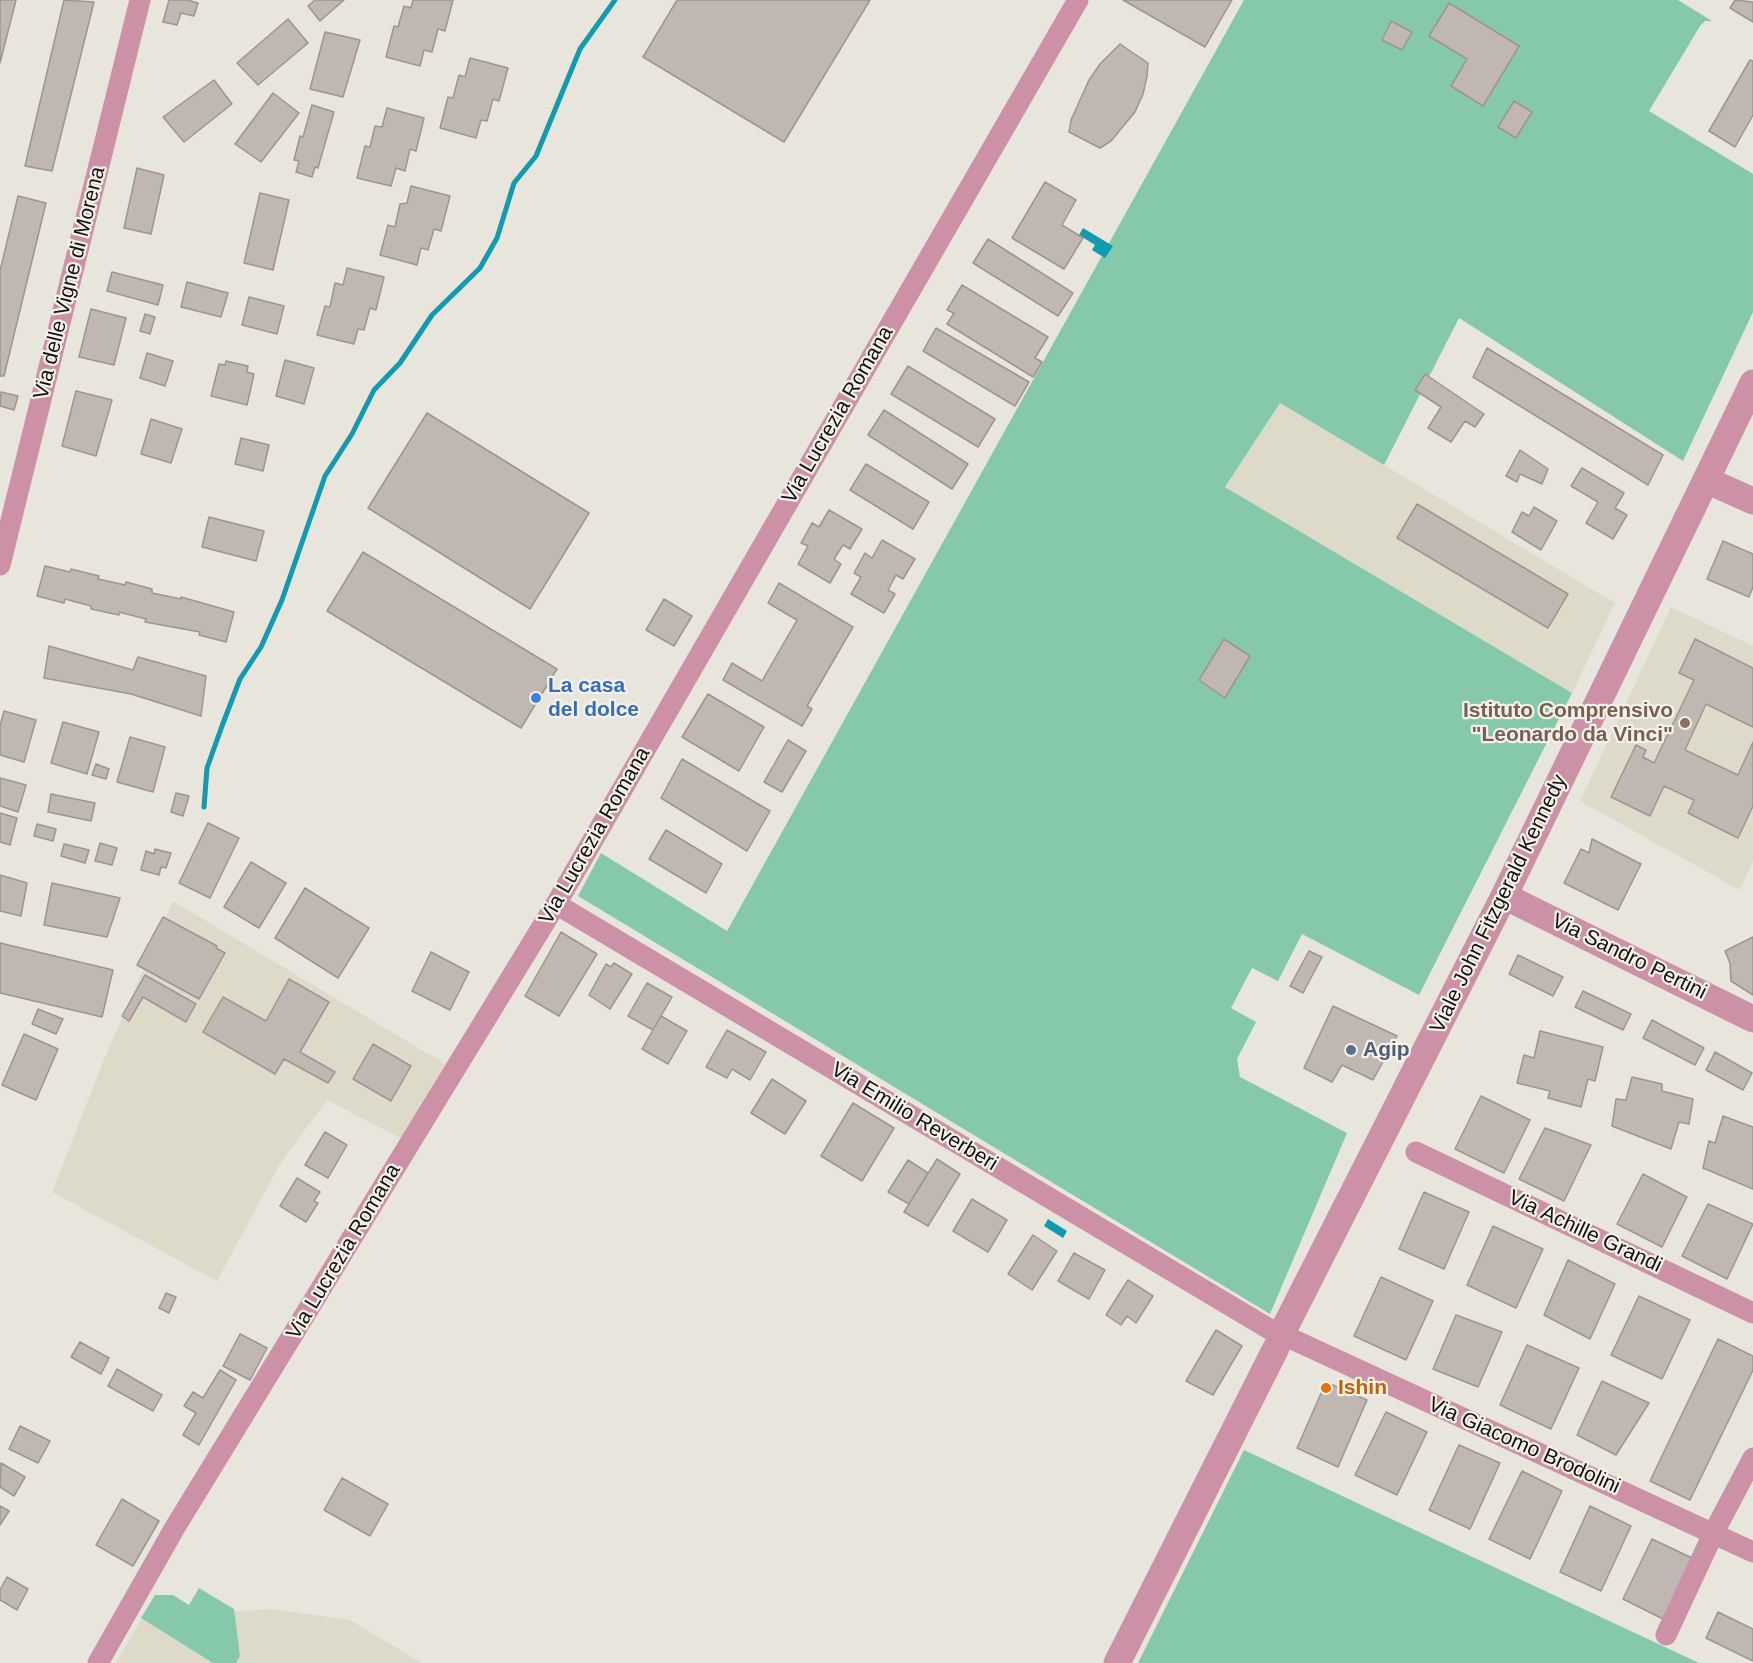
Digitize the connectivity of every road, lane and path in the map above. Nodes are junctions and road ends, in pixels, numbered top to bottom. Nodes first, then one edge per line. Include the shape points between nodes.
1 (140, 0) edge
2 (1074, 1) edge
3 (1753, 383) edge
4 (1706, 480) junction
5 (1753, 501) edge
6 (0, 565) edge
7 (1504, 896) junction
8 (556, 904) junction
9 (1753, 1019) edge
10 (1416, 1152) dead end
11 (1753, 1312) edge
12 (1282, 1336) junction
13 (1753, 1458) edge
14 (1714, 1532) junction
15 (1753, 1552) edge
16 (1666, 1635) dead end
17 (98, 1663) edge
18 (1117, 1663) edge

1 - 6 street, Via delle Vigne di Morena
2 - 8 street, Via Lucrezia Romana
3 - 4 street, Viale John Fitzgerald Kennedy
4 - 5 street
4 - 7 street, Viale John Fitzgerald Kennedy
7 - 9 street, Via Sandro Pertini
7 - 12 street, Viale John Fitzgerald Kennedy
8 - 12 street, Via Emilio Reverberi
8 - 17 street, Via Lucrezia Romana via 174,1529
10 - 11 street, Via Achille Grandi
12 - 14 street, Via Giacomo Brodolini
12 - 18 street, Viale John Fitzgerald Kennedy
13 - 14 street
14 - 15 street, Via Giacomo Brodolini
14 - 16 street

